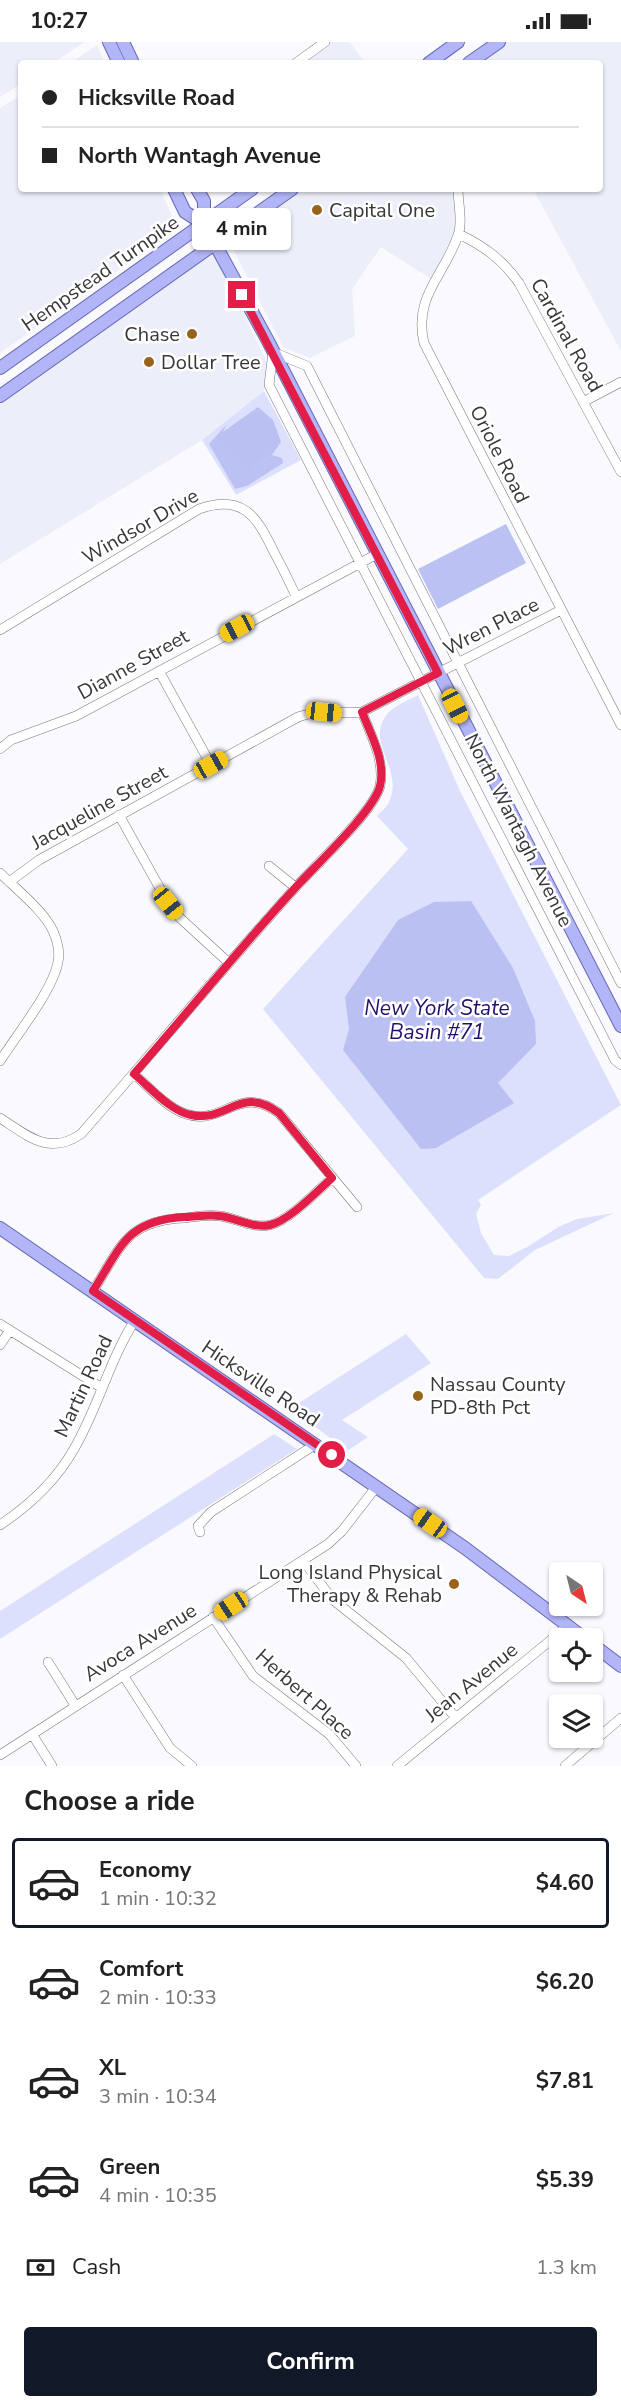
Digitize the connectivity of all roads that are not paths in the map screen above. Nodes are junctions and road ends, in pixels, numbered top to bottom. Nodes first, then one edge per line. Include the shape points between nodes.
1 (109, 42) edge
2 (123, 42) edge
3 (325, 42) edge
4 (458, 42) edge
5 (499, 42) edge
6 (118, 60) edge
7 (132, 60) edge
8 (300, 60) edge
9 (433, 60) edge
10 (474, 60) edge
11 (175, 192) edge
12 (199, 192) edge
13 (248, 192) edge
14 (288, 192) edge
15 (458, 192) edge
16 (204, 224) junction
17 (459, 234) junction
18 (214, 243) junction
19 (273, 352) junction
20 (0, 368) edge
21 (621, 382) edge
22 (0, 396) edge
23 (583, 402) junction
24 (621, 472) edge
25 (377, 554) junction
26 (360, 563) junction
27 (296, 596) junction
28 (561, 610) junction
29 (0, 630) edge
30 (458, 663) junction
31 (159, 671) junction
32 (438, 673) junction
33 (422, 682) junction
34 (362, 712) junction
35 (621, 725) edge
36 (0, 747) edge
37 (211, 765) junction
38 (119, 815) junction
39 (269, 866) dead end
40 (0, 873) edge
41 (9, 882) junction
42 (295, 888) junction
43 (229, 963) junction
44 (621, 982) edge
45 (620, 1020) edge
46 (0, 1061) edge
47 (621, 1065) edge
48 (134, 1074) junction
49 (0, 1118) edge
50 (332, 1178) junction
51 (357, 1207) dead end
52 (0, 1228) edge
53 (93, 1291) junction
54 (135, 1320) junction
55 (0, 1324) edge
56 (10, 1330) junction
57 (0, 1345) edge
58 (102, 1388) junction
59 (316, 1444) junction
60 (377, 1486) junction
61 (0, 1525) edge
62 (200, 1532) dead end
63 (303, 1560) junction
64 (213, 1617) junction
65 (568, 1626) junction
66 (571, 1628) edge
67 (603, 1652) edge
68 (48, 1662) dead end
69 (621, 1666) edge
70 (123, 1675) junction
71 (75, 1705) junction
72 (456, 1718) junction
73 (621, 1718) edge
74 (32, 1734) junction
75 (0, 1755) edge
76 (52, 1766) edge
77 (192, 1766) edge
78 (356, 1766) edge
79 (398, 1766) edge
80 (565, 1766) edge

1 - 6 main road
2 - 7 main road
3 - 8 street
4 - 9 main road
5 - 10 main road
11 - 16 main road via 185,212
12 - 16 main road via 204,201
13 - 16 main road, Hempstead Turnpike
14 - 18 main road
15 - 17 street, Oriole Road
16 - 18 main road, North Wantagh Avenue
16 - 20 main road, Hempstead Turnpike
17 - 23 street, Cardinal Road via 506,265
17 - 28 street, Oriole Road via 426,297 421,320 424,343
18 - 19 main road, North Wantagh Avenue
18 - 22 main road
19 - 25 main road, North Wantagh Avenue
19 - 26 street, North Wantagh Avenue via 269,385
19 - 30 street, North Wantagh Avenue via 307,366
21 - 23 street
23 - 24 street, Cardinal Road
25 - 26 street, Dianne Street
25 - 32 main road, North Wantagh Avenue
26 - 27 street, Dianne Street
26 - 33 street, North Wantagh Avenue
27 - 29 street, Windsor Drive via 257,519 241,507 213,504
27 - 31 street, Dianne Street
28 - 30 street, Wren Place
28 - 35 street, Oriole Road
30 - 32 street, Wren Place
30 - 44 street, North Wantagh Avenue
31 - 36 street, Dianne Street via 76,716
31 - 37 street
32 - 33 street, Jacqueline Street
32 - 45 main road, North Wantagh Avenue
33 - 34 street, Jacqueline Street
33 - 47 street, North Wantagh Avenue via 615,1060
34 - 37 street, Jacqueline Street via 308,713
34 - 42 street via 379,757 381,772 376,795 367,810
37 - 38 street, Jacqueline Street
38 - 41 street, Jacqueline Street via 39,860
38 - 43 street via 178,917
39 - 42 street
40 - 41 street
41 - 46 street via 53,929 59,961 48,987
42 - 43 street
43 - 48 street
48 - 49 street via 70,1142 60,1145 34,1140
48 - 50 street via 174,1108 189,1115 208,1115 249,1101 269,1106
50 - 51 street
50 - 53 street via 288,1215 267,1226 218,1215 146,1224 126,1240
52 - 53 main road, Hicksville Road
53 - 54 main road, Hicksville Road
54 - 58 street, Martin Road
54 - 59 main road, Hicksville Road
55 - 56 street
56 - 57 street
56 - 58 street
58 - 61 street, Martin Road via 62,1467 28,1504
59 - 60 main road, Hicksville Road
59 - 62 street via 211,1512 200,1522
60 - 63 street, Avoca Avenue via 342,1531
60 - 65 main road, Hicksville Road
63 - 64 street, Avoca Avenue
63 - 72 street via 332,1599 406,1658
64 - 70 street, Avoca Avenue
64 - 78 street, Herbert Place via 253,1676 329,1734
65 - 66 main road, Hicksville Road
65 - 72 street, Jean Avenue
67 - 69 main road
68 - 71 street
70 - 71 street, Avoca Avenue
70 - 77 street via 170,1748
71 - 74 street, Avoca Avenue
72 - 79 street, Jean Avenue
73 - 80 street
74 - 75 street, Avoca Avenue
74 - 76 street

